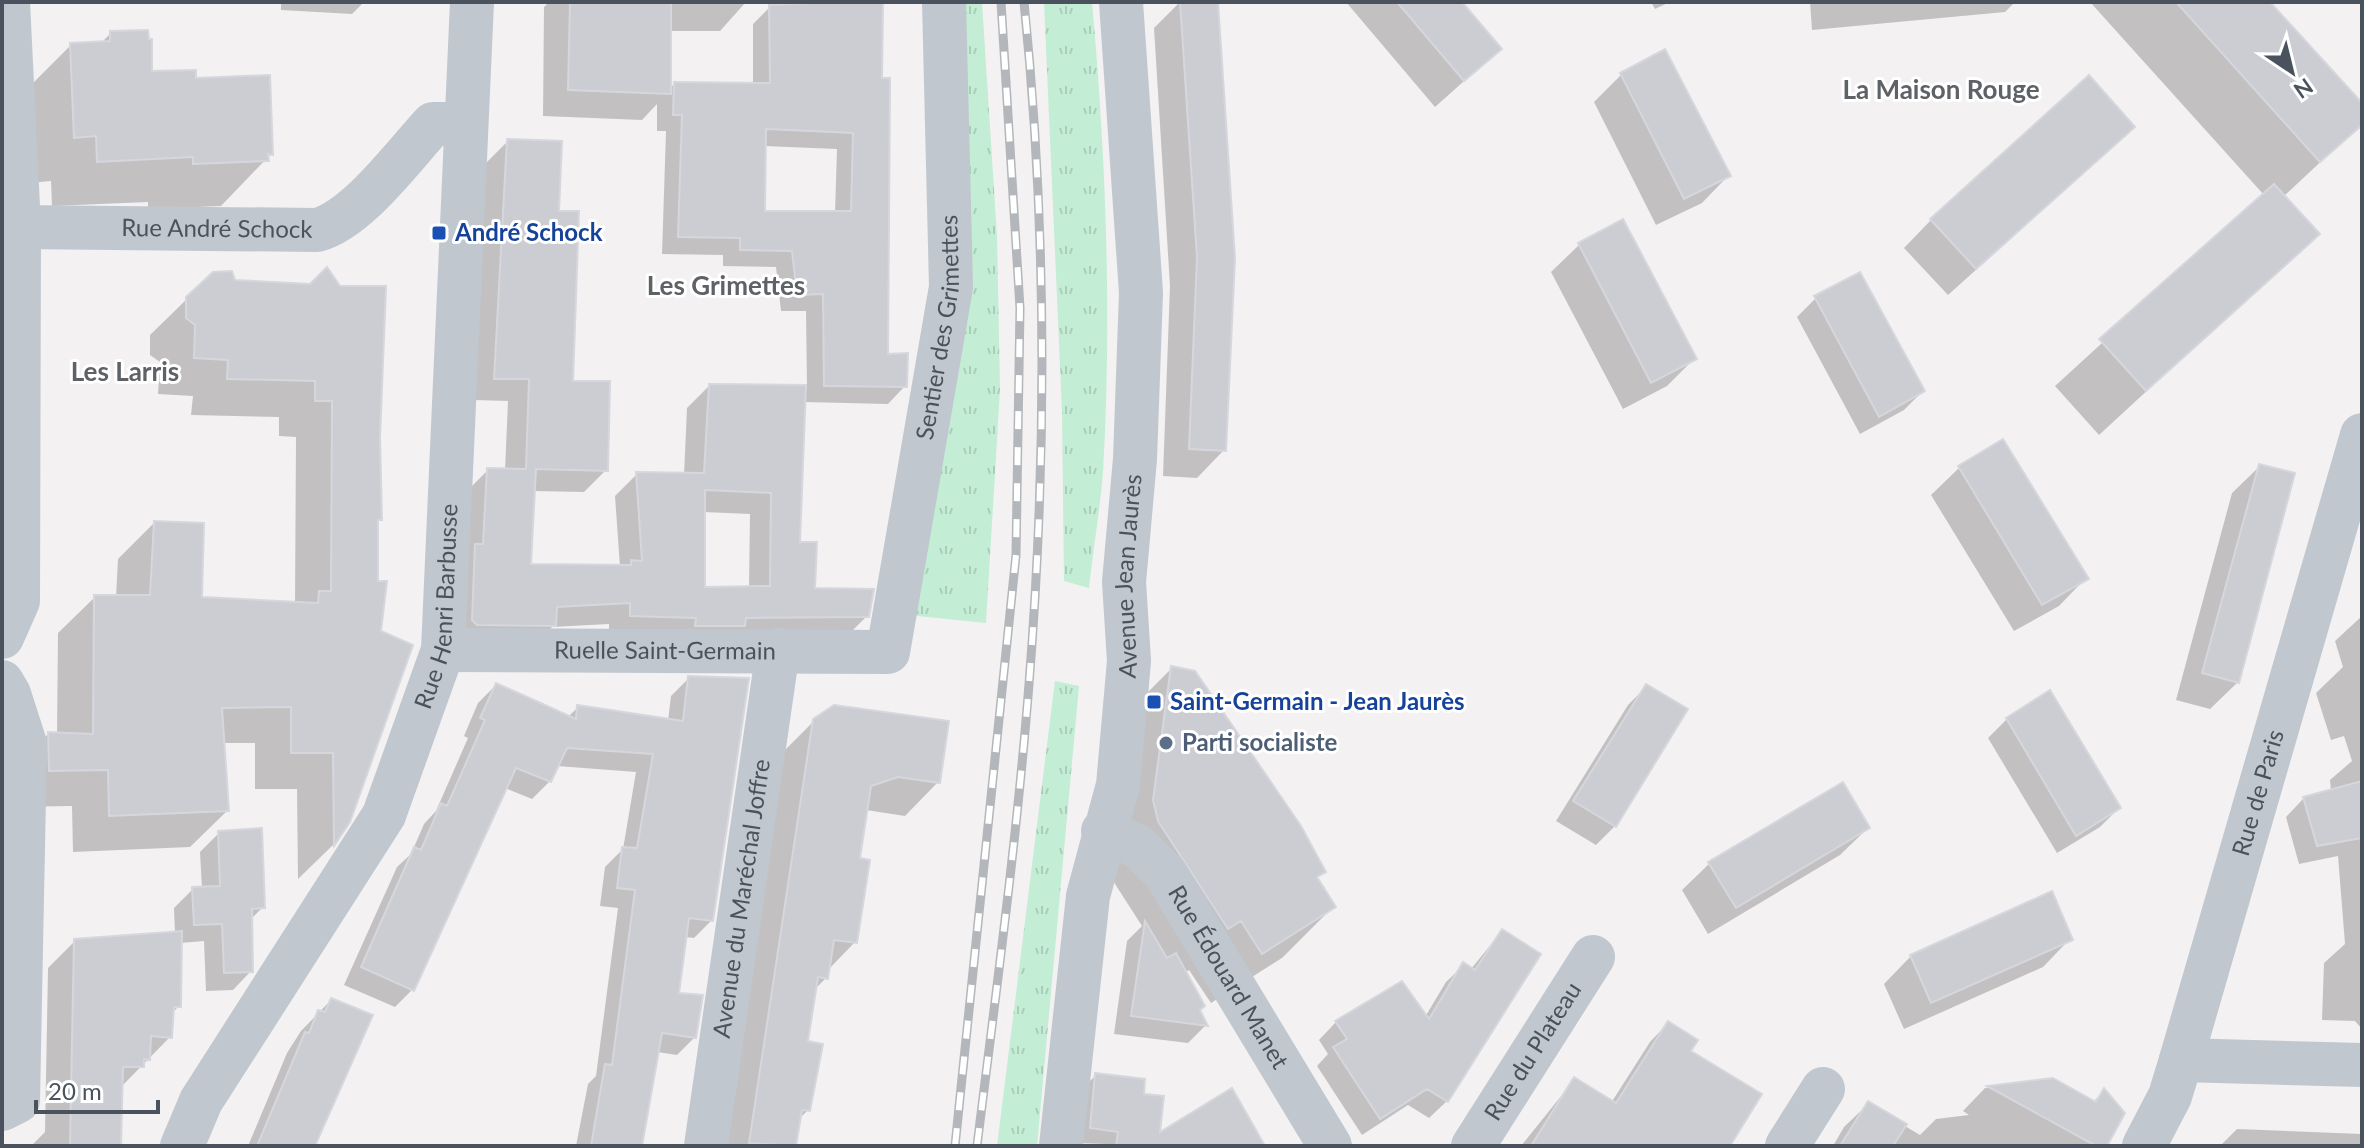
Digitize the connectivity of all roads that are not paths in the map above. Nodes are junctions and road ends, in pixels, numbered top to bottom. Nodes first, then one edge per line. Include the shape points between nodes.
1 (8, 2) edge
2 (472, 2) edge
3 (944, 2) edge
4 (1121, 2) edge
5 (466, 124) junction
6 (19, 227) junction
7 (2362, 435) edge
8 (2, 637) edge
9 (443, 650) junction
10 (778, 650) junction
11 (888, 652) joint
12 (2, 682) edge
13 (1103, 831) junction
14 (1593, 957) dead end
15 (2181, 1060) junction
16 (2362, 1065) edge
17 (1823, 1089) dead end
18 (10, 1105) edge
19 (182, 1146) edge
20 (706, 1146) edge
21 (1061, 1146) edge
22 (1330, 1146) edge
23 (1473, 1146) edge
24 (1787, 1146) edge
25 (2144, 1146) edge

1 - 6 street
2 - 5 street, Rue Henri Barbusse
3 - 11 street, Sentier des Grimettes via 951,287
4 - 13 street, Avenue Jean Jaurès via 1141,352 1124,582 1126,706 1118,785
5 - 6 street, Rue André Schock via 433,124 349,213 317,230
5 - 9 street, Rue Henri Barbusse
6 - 8 street via 18,601
7 - 15 street, Rue de Paris
9 - 10 street, Ruelle Saint-Germain
9 - 19 street, Rue Henri Barbusse via 384,815 201,1101
10 - 11 street, Ruelle Saint-Germain
10 - 20 street, Avenue du Maréchal Joffre
12 - 18 street via 25,744
13 - 21 street, Avenue Jean Jaurès via 1088,896
13 - 22 street, Rue Édouard Manet via 1137,846 1165,873
14 - 23 street, Rue du Plateau
15 - 16 street
15 - 25 street, Rue de Paris via 2170,1096
17 - 24 street

